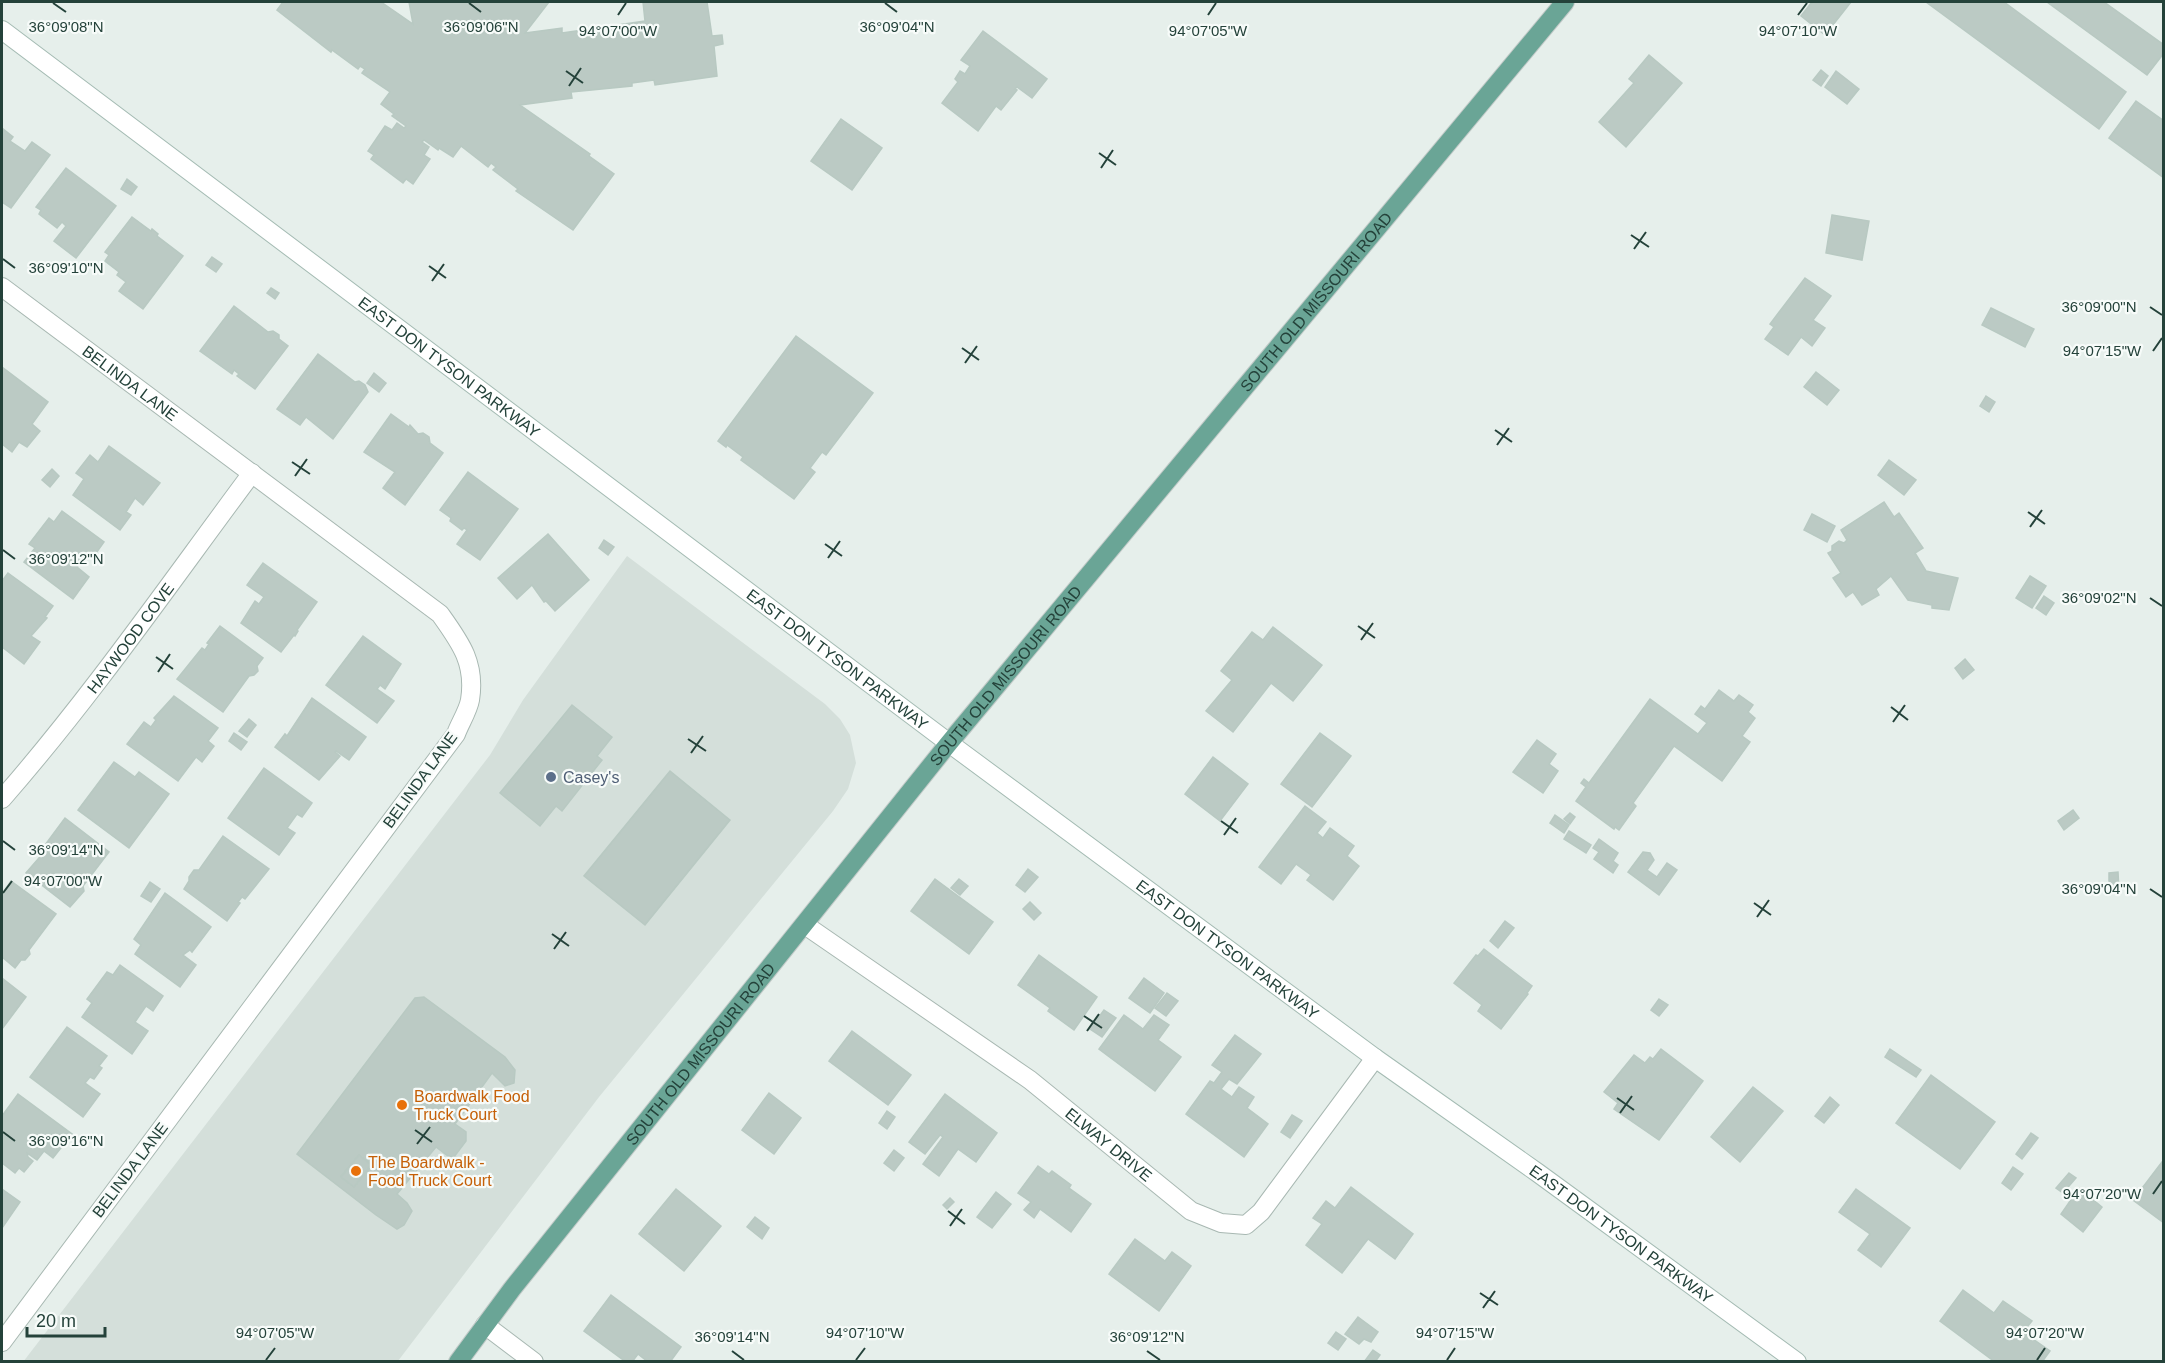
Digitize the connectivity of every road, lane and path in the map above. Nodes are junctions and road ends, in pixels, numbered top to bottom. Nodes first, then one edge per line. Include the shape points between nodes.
1 (1565, 2) edge
2 (2, 30) edge
3 (2, 287) edge
4 (252, 473) junction
5 (949, 743) junction
6 (2, 799) edge
7 (806, 925) junction
8 (1375, 1058) junction
9 (485, 1325) junction
10 (2, 1342) edge
11 (458, 1362) edge
12 (534, 1362) edge
13 (1797, 1362) edge

1 - 5 main road, SOUTH OLD MISSOURI ROAD
2 - 5 street, EAST DON TYSON PARKWAY
3 - 4 street, BELINDA LANE
4 - 6 street, HAYWOOD COVE via 88,694
4 - 10 street, BELINDA LANE via 440,614 471,668 470,701 456,734
5 - 7 main road, SOUTH OLD MISSOURI ROAD
5 - 8 street, EAST DON TYSON PARKWAY
7 - 8 street, ELWAY DRIVE via 1030,1080 1191,1211 1221,1223 1246,1225 1261,1212
7 - 9 main road, SOUTH OLD MISSOURI ROAD
8 - 13 street, EAST DON TYSON PARKWAY
9 - 11 main road, SOUTH OLD MISSOURI ROAD
9 - 12 street

